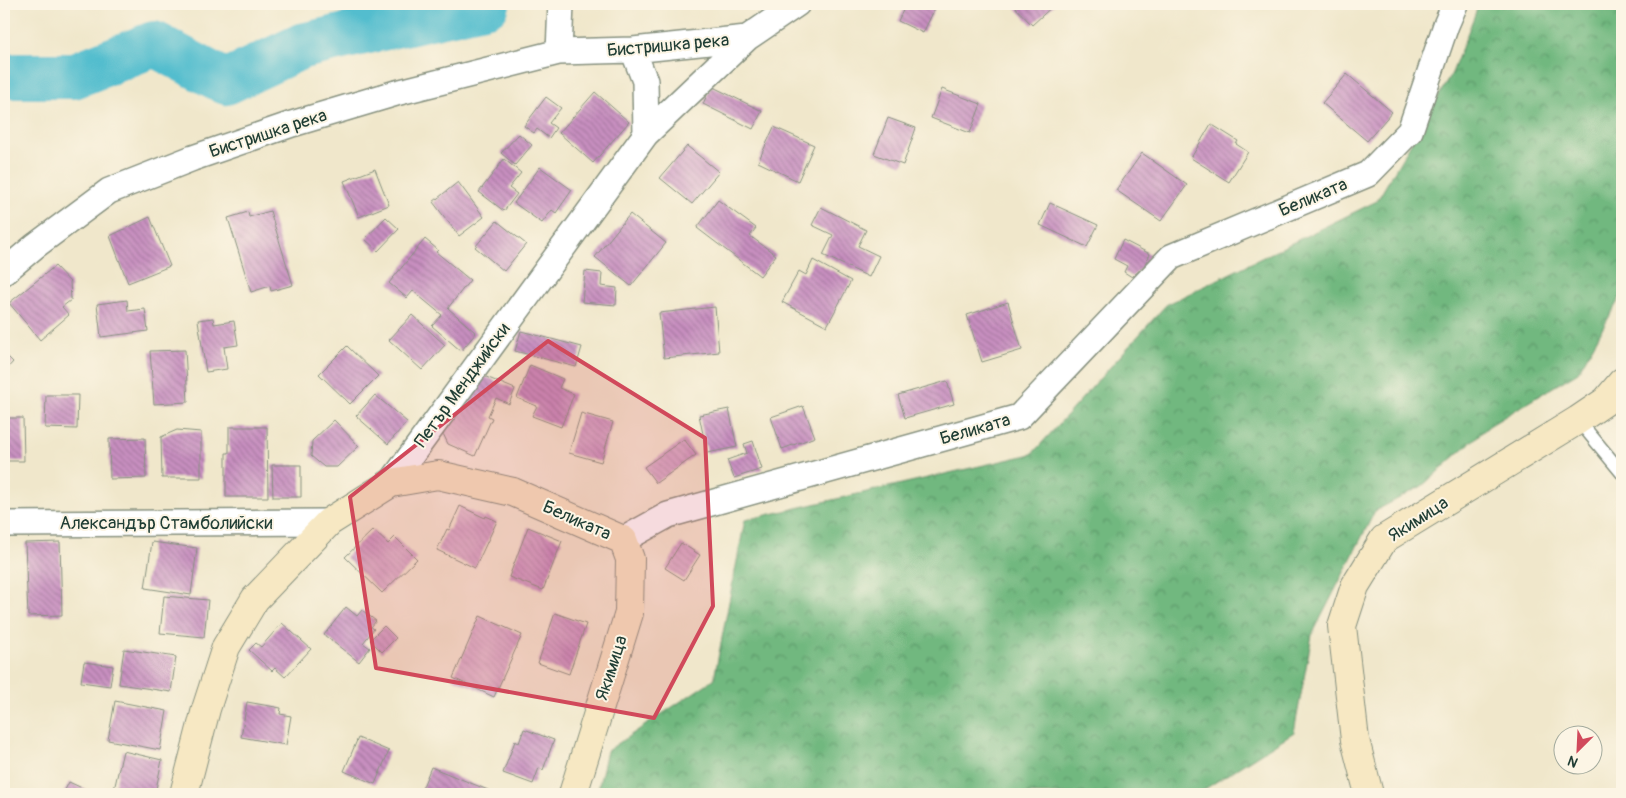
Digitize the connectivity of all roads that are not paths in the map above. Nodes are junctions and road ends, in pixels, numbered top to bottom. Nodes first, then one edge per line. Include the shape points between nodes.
1 (797, 4) edge
2 (1455, 4) edge
3 (560, 11) edge
4 (747, 38) junction
5 (633, 50) junction
6 (559, 52) junction
7 (646, 134) junction
8 (4, 272) edge
9 (1622, 382) edge
10 (1578, 420) junction
11 (1622, 473) edge
12 (391, 483) junction
13 (329, 522) junction
14 (4, 524) edge
15 (623, 540) junction
16 (184, 794) edge
17 (572, 794) edge
18 (1369, 794) edge

1 - 4 street, Петър Менджийски
2 - 15 street, Беликата via 1410,131 1368,174 1171,257 1020,417 668,515
3 - 6 street
4 - 5 street, Бистришка река
4 - 7 street, Петър Менджийски
5 - 6 street, Бистришка река
5 - 7 street via 645,81
6 - 8 street, Бистришка река via 396,93 292,124 109,191
7 - 12 street, Петър Менджийски
9 - 10 street, Якимица via 1606,401
10 - 11 lane
10 - 18 street, Якимица via 1384,539 1355,586 1342,626 1355,740
12 - 13 street, Петър Менджийски
12 - 15 street, Беликата via 438,475 513,492
13 - 14 street, Александър Стамболийски
13 - 16 street, Петър Менджийски via 255,600 226,647
15 - 17 street, Якимица via 630,559 629,613

